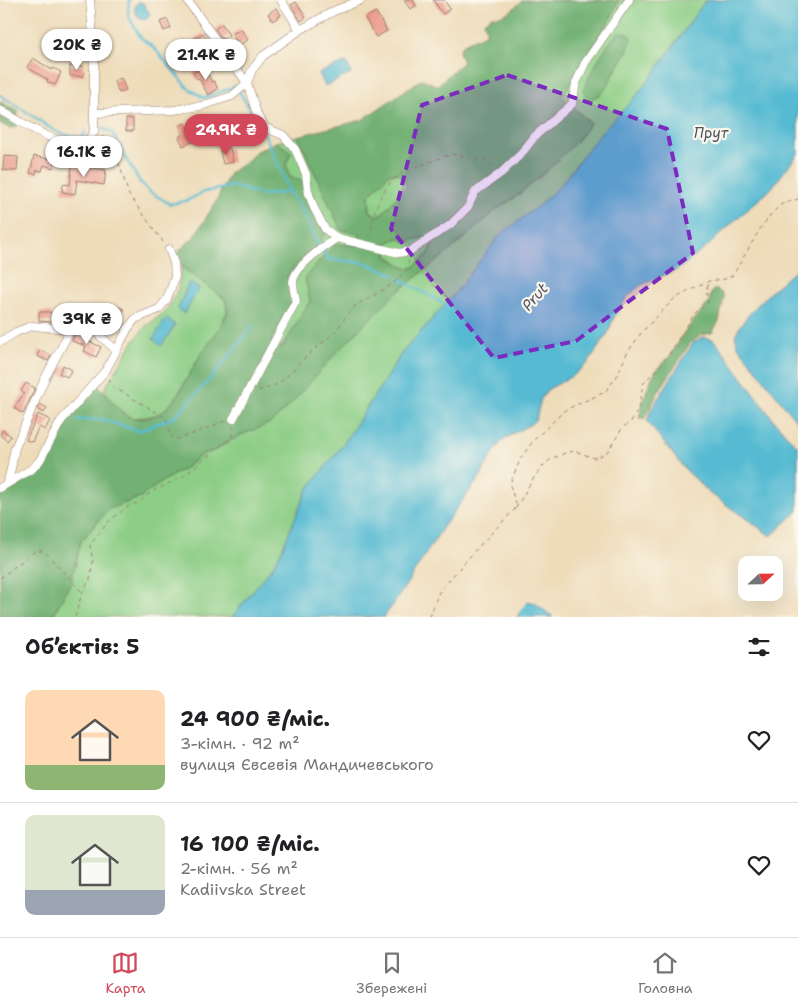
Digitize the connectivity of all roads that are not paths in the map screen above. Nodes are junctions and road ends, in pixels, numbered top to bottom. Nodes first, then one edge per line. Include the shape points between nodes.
1 (90, 0) edge
2 (187, 0) edge
3 (281, 0) edge
4 (361, 0) edge
5 (629, 0) edge
6 (300, 30) junction
7 (245, 85) junction
8 (0, 110) edge
9 (94, 113) junction
10 (337, 238) junction
11 (169, 249) road end
12 (71, 330) junction
13 (0, 342) edge
14 (116, 350) junction
15 (233, 419) road end
16 (7, 482) junction
17 (0, 488) edge

1 - 9 street
2 - 7 street
3 - 6 street
4 - 6 street
5 - 10 street via 584,63 572,104 535,136 501,173 475,192 468,207 450,225 410,251 399,253
6 - 7 street via 263,56
7 - 9 street via 232,96 200,106
7 - 10 street via 266,128 283,135 295,149 306,174 314,208 325,229
8 - 9 street via 51,138 75,146 85,145 94,132
10 - 15 street via 298,268 293,281 296,302
11 - 14 street via 175,277 167,299 159,309 135,319
12 - 13 street via 32,326
12 - 14 street via 97,328 99,335
12 - 16 street via 45,378 15,448
14 - 16 street via 106,370 61,421 40,460 33,468
16 - 17 street

